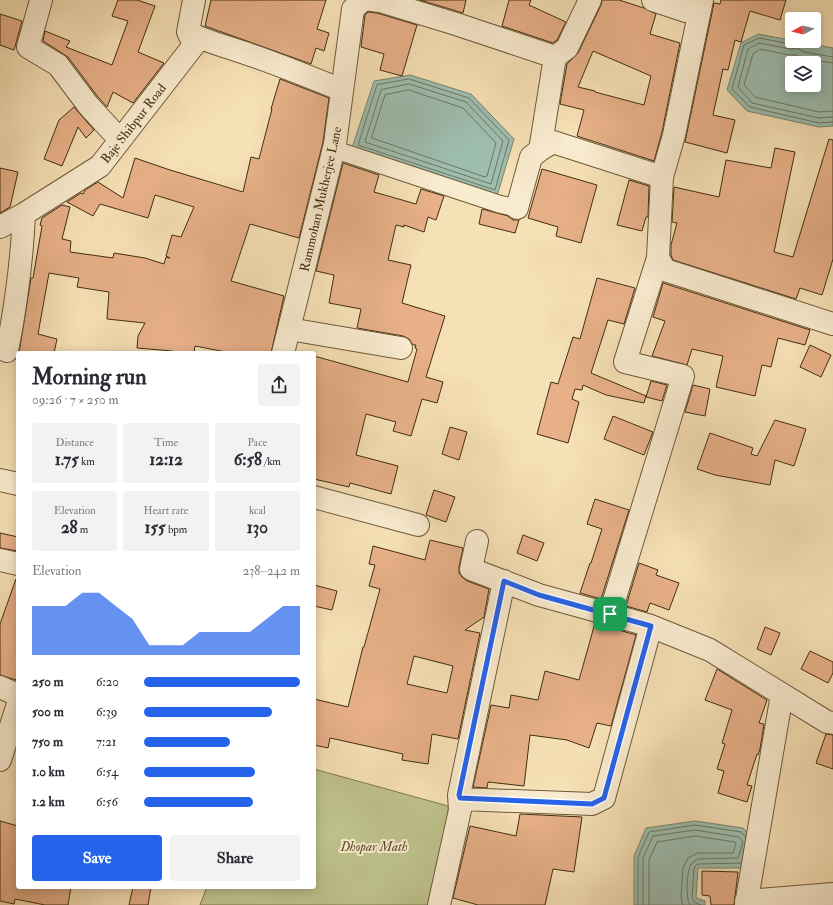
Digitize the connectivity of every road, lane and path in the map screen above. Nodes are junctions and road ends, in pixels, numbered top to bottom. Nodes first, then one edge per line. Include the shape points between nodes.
1 (41, 0) edge
2 (194, 0) edge
3 (363, 0) edge
4 (371, 0) edge
5 (590, 0) edge
6 (653, 0) edge
7 (702, 0) edge
8 (188, 32) junction
9 (555, 57) junction
10 (342, 90) junction
11 (120, 140) junction
12 (334, 149) junction
13 (540, 150) junction
14 (662, 176) junction
15 (517, 208) joint
16 (24, 214) junction
17 (0, 226) edge
18 (658, 258) junction
19 (833, 324) edge
20 (289, 329) junction
21 (401, 348) dead end
22 (8, 351) dead end
23 (283, 351) edge
24 (0, 480) edge
25 (16, 484) edge
26 (316, 498) edge
27 (418, 525) dead end
28 (477, 541) dead end
29 (0, 560) edge
30 (16, 564) edge
31 (504, 581) junction
32 (610, 614) junction
33 (651, 626) junction
34 (0, 687) edge
35 (16, 694) edge
36 (782, 694) junction
37 (16, 710) edge
38 (833, 723) edge
39 (0, 760) edge
40 (460, 798) junction
41 (833, 894) edge
42 (746, 903) edge
43 (439, 905) edge

1 - 11 street via 28,47 58,65 88,105
2 - 8 street, Baje Shibpur Road
3 - 10 street, Rammohan Mukherjee Lane via 353,9
4 - 9 street via 456,24
5 - 9 street via 567,48
6 - 7 street via 686,11
7 - 14 street via 674,135
8 - 10 street via 202,40 288,68
8 - 11 street, Baje Shibpur Road via 194,45
9 - 13 street
10 - 12 street, Rammohan Mukherjee Lane
11 - 16 street, Baje Shibpur Road via 100,166
12 - 15 street
12 - 20 street, Rammohan Mukherjee Lane
13 - 14 street via 553,142
13 - 15 street via 531,157
14 - 18 street
16 - 17 street, Baje Shibpur Road
16 - 22 street via 18,291
18 - 19 street via 665,270
18 - 32 street via 625,362 683,376
20 - 21 street
20 - 23 street, Rammohan Mukherjee Lane
24 - 25 street
26 - 27 street
28 - 31 street via 471,569
29 - 30 street
31 - 32 street via 539,595
31 - 40 street
32 - 33 street
33 - 36 street via 710,650
33 - 40 street via 604,798 592,804
34 - 35 street
36 - 38 street via 827,722
36 - 42 street
37 - 39 street
40 - 43 street via 460,810
41 - 42 street

